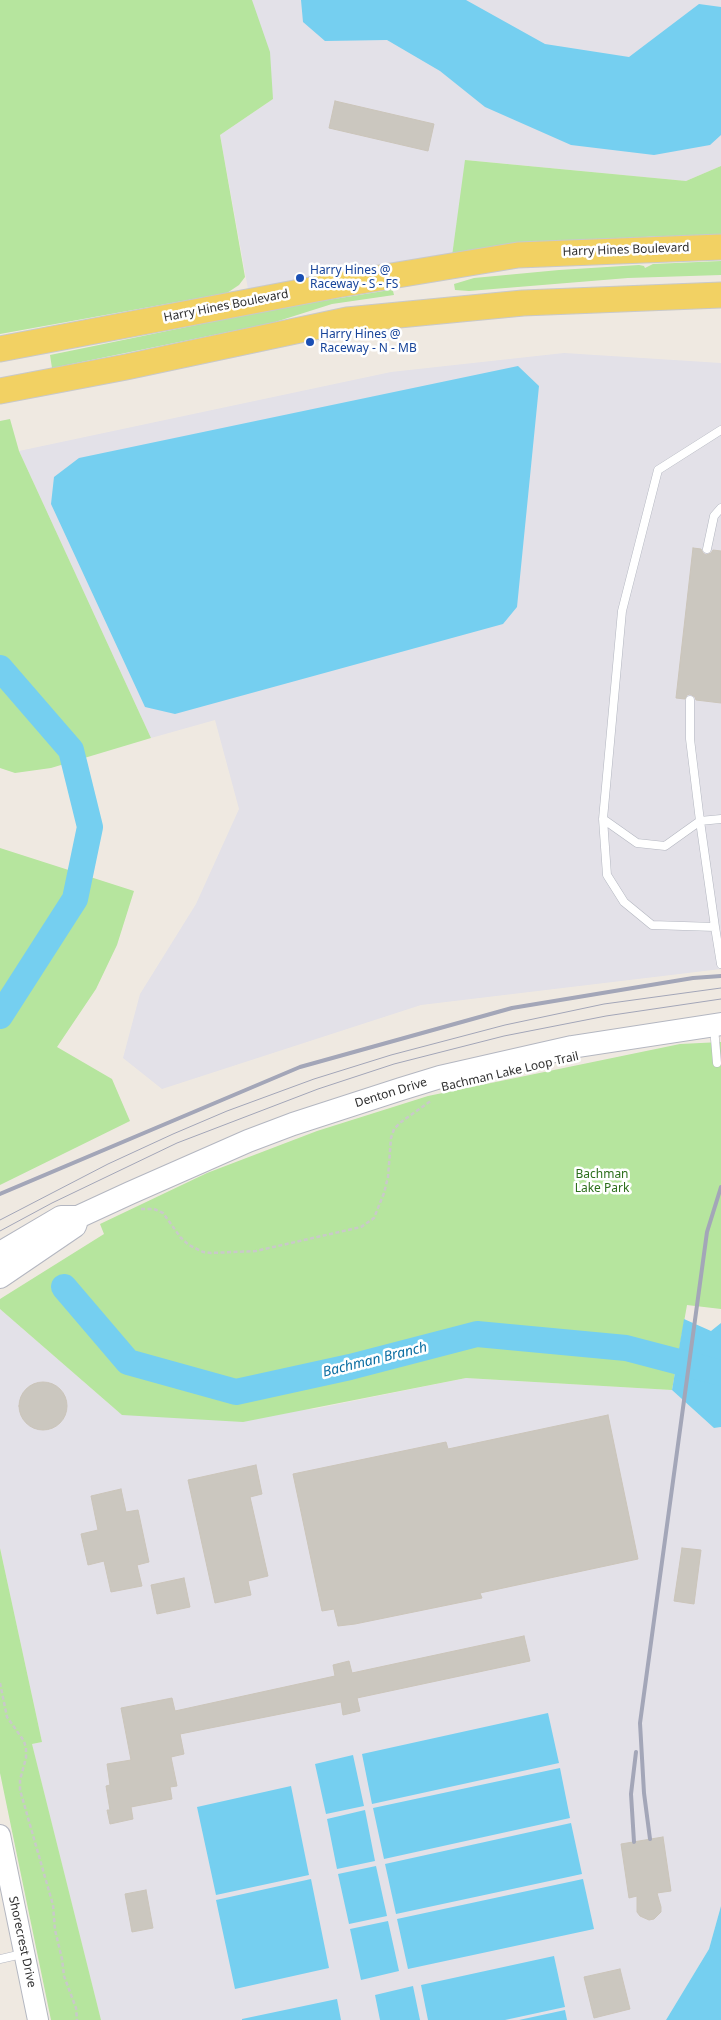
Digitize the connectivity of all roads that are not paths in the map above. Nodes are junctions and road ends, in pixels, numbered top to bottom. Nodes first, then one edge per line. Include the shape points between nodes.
1 (721, 247) edge
2 (422, 270) junction
3 (721, 295) edge
4 (427, 312) junction
5 (7, 348) edge
6 (11, 389) edge
7 (721, 430) edge
8 (721, 508) edge
9 (707, 549) dead end
10 (690, 700) dead end
11 (603, 819) junction
12 (721, 819) edge
13 (700, 821) junction
14 (717, 916) edge
15 (715, 927) junction
16 (721, 964) edge
17 (718, 1025) edge
18 (717, 1063) dead end
19 (78, 1217) junction
20 (0, 1253) edge
21 (0, 1277) edge
22 (0, 1835) edge
23 (24, 1953) junction
24 (0, 1959) edge
25 (38, 2020) edge

1 - 2 main road, Harry Hines Boulevard via 518,255
2 - 4 main road
2 - 5 main road, Harry Hines Boulevard
3 - 4 main road via 523,303
4 - 6 main road via 347,320
5 - 6 main road
7 - 11 lane via 658,470 622,611
8 - 9 lane via 714,516
10 - 13 lane via 690,739
11 - 13 lane via 637,843 665,846
11 - 15 lane via 607,875 624,902 652,925
12 - 13 lane
13 - 14 lane
14 - 15 lane
15 - 16 lane
17 - 18 lane
17 - 19 main road, Denton Drive via 572,1047 432,1080 292,1124 210,1157 134,1201
19 - 20 main road, Denton Drive via 61,1217
19 - 21 main road, Denton Drive via 75,1226
22 - 23 street, Shorecrest Drive
23 - 24 lane
23 - 25 street, Shorecrest Drive

